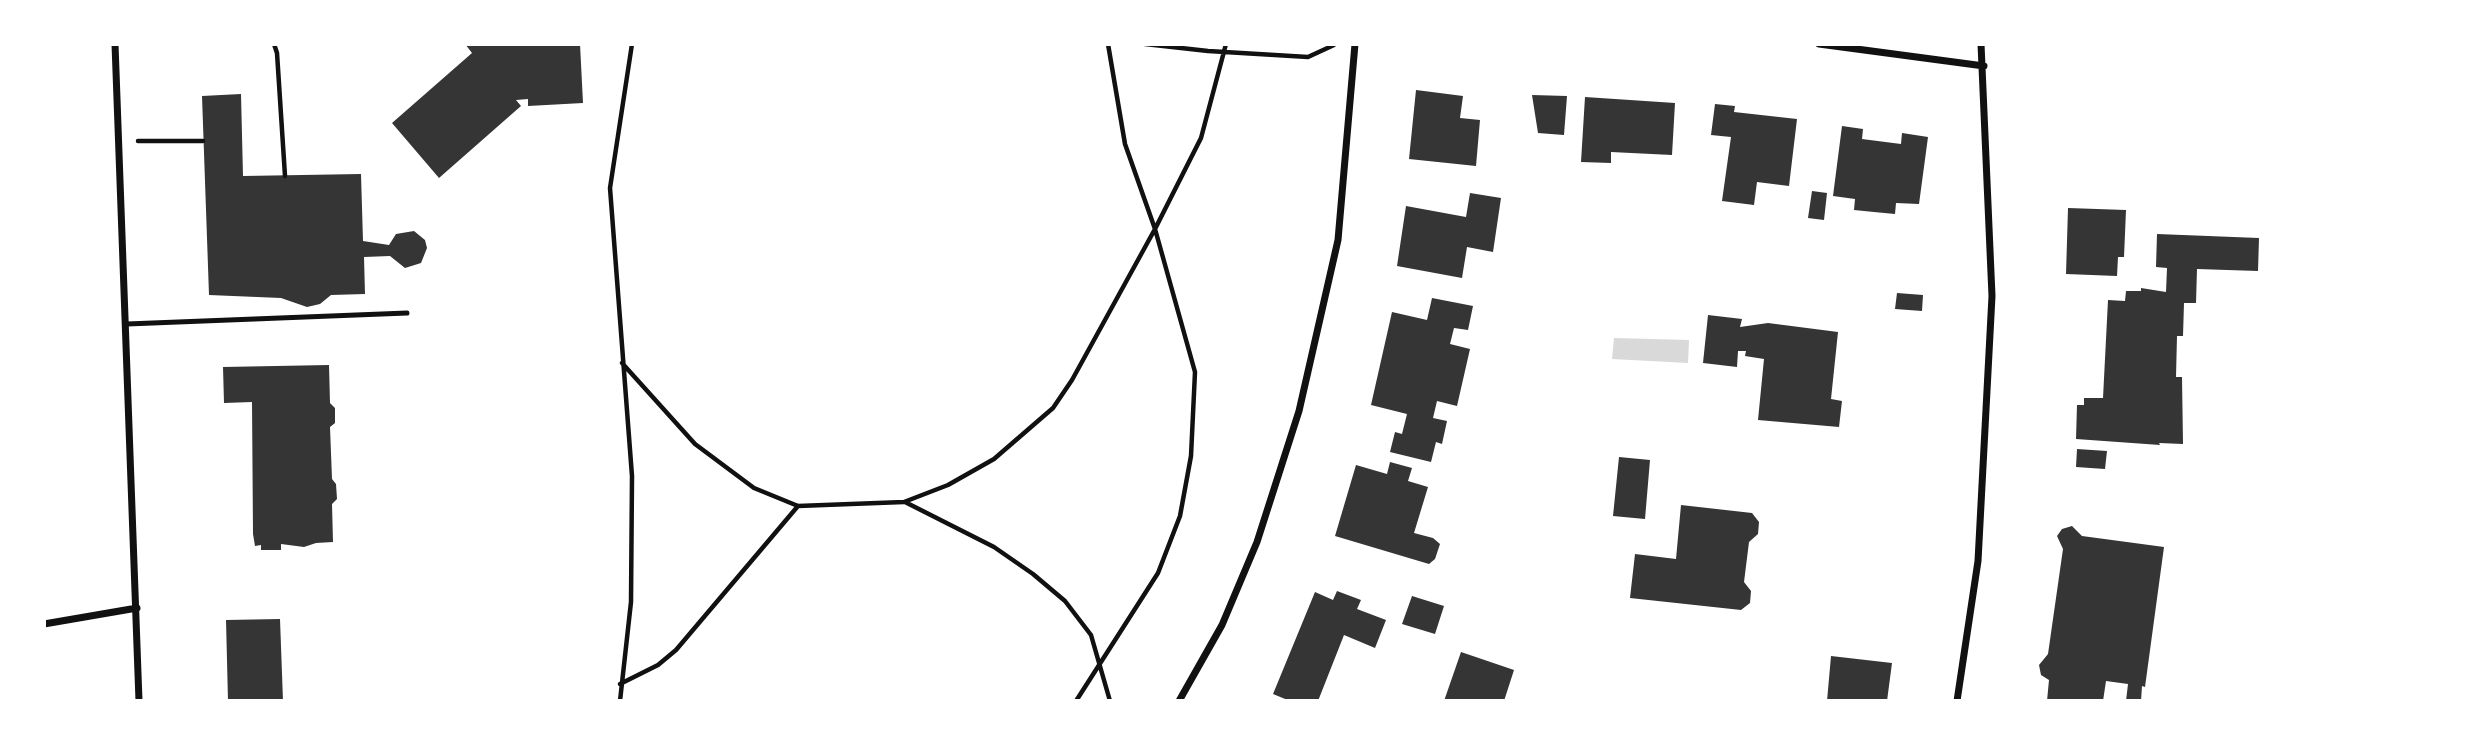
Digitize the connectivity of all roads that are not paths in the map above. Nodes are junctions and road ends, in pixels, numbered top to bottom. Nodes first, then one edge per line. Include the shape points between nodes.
1 (115, 44) edge
2 (1355, 44) edge
3 (1819, 44) edge
4 (1981, 44) edge
5 (1984, 66) junction
6 (407, 313) dead end
7 (127, 324) junction
8 (136, 608) junction
9 (44, 624) edge
10 (139, 701) edge
11 (1179, 701) edge
12 (1957, 701) edge

1 - 7 street
2 - 11 street via 1338,240 1298,411 1252,554 1222,625
3 - 5 street
4 - 5 street
5 - 12 street via 1992,296 1986,467 1978,561
6 - 7 lane
7 - 8 street
8 - 9 street
8 - 10 street

